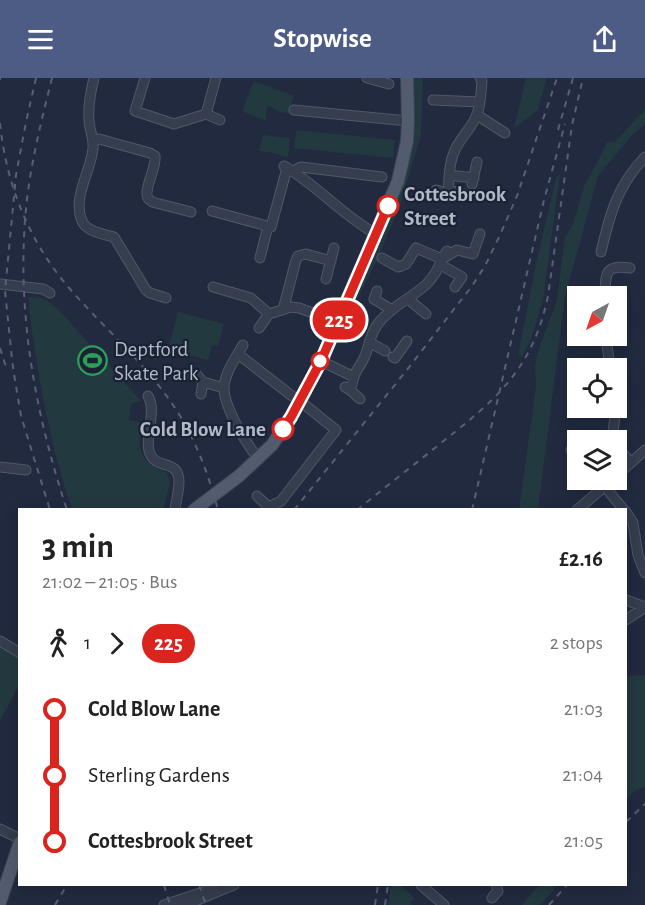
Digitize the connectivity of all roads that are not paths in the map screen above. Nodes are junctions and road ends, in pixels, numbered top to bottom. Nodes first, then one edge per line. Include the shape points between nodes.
1 (94, 78) edge
2 (145, 78) edge
3 (216, 78) edge
4 (367, 78) edge
5 (407, 78) edge
6 (483, 79) edge
7 (389, 84) dead end
8 (433, 100) dead end
9 (480, 102) junction
10 (294, 110) dead end
11 (206, 114) junction
12 (477, 115) junction
13 (220, 120) dead end
14 (408, 122) junction
15 (503, 129) dead end
16 (93, 140) junction
17 (645, 157) edge
18 (477, 162) dead end
19 (288, 168) junction
20 (449, 176) junction
21 (382, 177) dead end
22 (436, 190) dead end
23 (448, 194) junction
24 (471, 196) dead end
25 (212, 211) dead end
26 (191, 212) dead end
27 (268, 226) junction
28 (376, 234) junction
29 (480, 234) dead end
30 (334, 248) dead end
31 (601, 252) dead end
32 (260, 258) dead end
33 (382, 258) dead end
34 (443, 258) junction
35 (331, 261) junction
36 (630, 268) dead end
37 (326, 279) dead end
38 (0, 284) edge
39 (455, 286) dead end
40 (606, 286) edge
41 (213, 287) dead end
42 (50, 293) dead end
43 (166, 298) dead end
44 (374, 299) dead end
45 (408, 299) junction
46 (283, 310) junction
47 (392, 310) junction
48 (269, 314) junction
49 (426, 314) dead end
50 (338, 322) junction
51 (259, 328) dead end
52 (407, 341) dead end
53 (369, 342) junction
54 (321, 361) junction
55 (191, 374) dead end
56 (354, 377) junction
57 (203, 382) junction
58 (224, 388) junction
59 (201, 394) dead end
60 (294, 394) junction
61 (148, 396) dead end
62 (360, 399) dead end
63 (645, 450) edge
64 (627, 458) edge
65 (259, 459) junction
66 (631, 463) junction
67 (627, 466) edge
68 (0, 467) edge
69 (26, 470) dead end
70 (600, 490) edge
71 (612, 490) edge
72 (257, 496) dead end
73 (175, 508) edge
74 (197, 508) edge
75 (580, 508) edge
76 (623, 508) edge
77 (627, 514) edge
78 (644, 567) edge
79 (627, 600) edge
80 (645, 607) edge
81 (627, 619) edge
82 (0, 641) edge
83 (18, 652) edge
84 (0, 829) edge
85 (18, 840) edge
86 (18, 847) edge
87 (231, 886) edge
88 (422, 886) edge
89 (496, 886) edge
90 (216, 891) junction
91 (492, 898) dead end
92 (0, 902) edge
93 (164, 905) edge
94 (185, 905) edge
95 (444, 905) edge

1 - 16 street via 88,119
2 - 11 street via 135,111 174,124
3 - 11 street
4 - 7 street
5 - 14 main road
6 - 9 street
8 - 9 street
9 - 12 street
10 - 14 street
11 - 13 street
12 - 15 street
12 - 20 street via 452,156
14 - 28 main road via 398,181
16 - 26 street via 155,156 148,198
16 - 43 street via 79,198 83,223 88,229 114,237 146,290
17 - 31 street via 622,187 612,208
18 - 20 street via 473,181
19 - 21 street
19 - 27 street via 271,227
19 - 28 street
20 - 23 street
22 - 23 street
23 - 24 street
25 - 27 street
27 - 32 street
28 - 50 main road
29 - 34 street via 473,254 458,250
30 - 35 street
33 - 34 street via 398,267 406,264 417,244
34 - 39 street via 462,277
34 - 45 street via 431,281
35 - 37 street
35 - 46 street via 306,254 298,256
36 - 40 street via 618,266 610,270
38 - 42 street
41 - 48 street via 251,298
44 - 47 street
45 - 47 street
45 - 49 street
46 - 48 street
46 - 50 street via 294,307
47 - 53 street via 375,327
48 - 51 street
50 - 54 main road
52 - 53 street via 395,358
53 - 56 street
54 - 56 street
54 - 60 main road
55 - 57 street
56 - 62 street via 349,388
57 - 58 street
57 - 59 street
58 - 60 street via 240,350
58 - 65 street via 229,408
60 - 65 main road via 291,417
60 - 72 street via 336,430 281,501 269,507
61 - 73 street via 149,450 155,462 174,469 179,480
63 - 66 street
64 - 66 street
65 - 74 main road
66 - 67 street
68 - 69 street
70 - 75 street
71 - 76 street
77 - 78 street
79 - 80 street
80 - 81 street
82 - 83 street
84 - 85 street
86 - 92 main road
87 - 90 street
88 - 95 street
89 - 91 street via 498,891
90 - 93 street
90 - 94 street

